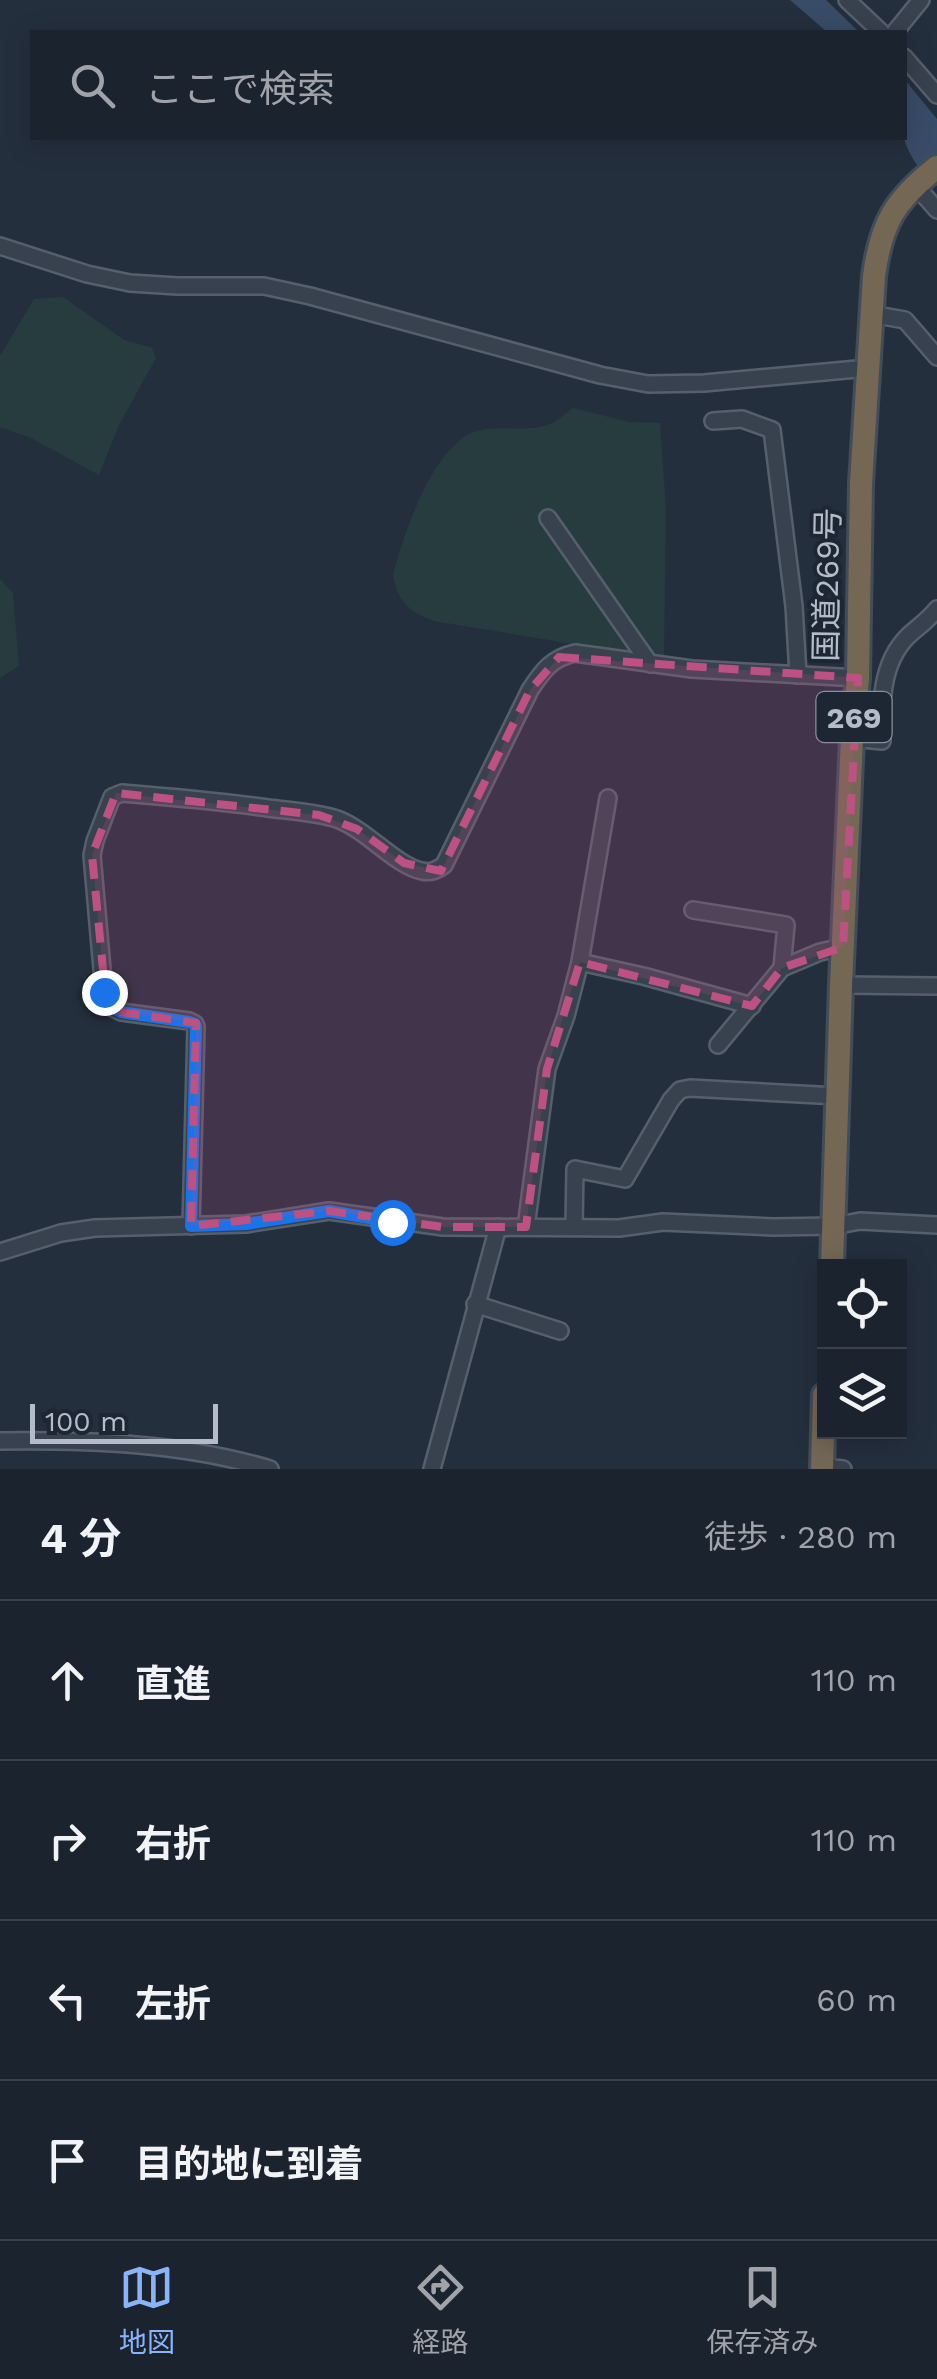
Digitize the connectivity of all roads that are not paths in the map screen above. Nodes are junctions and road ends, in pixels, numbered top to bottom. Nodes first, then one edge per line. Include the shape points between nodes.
1 (848, 0) edge
2 (922, 0) edge
3 (880, 30) edge
4 (897, 30) edge
5 (907, 60) edge
6 (937, 95) edge
7 (924, 178) edge
8 (937, 210) edge
9 (0, 246) edge
10 (872, 314) junction
11 (937, 357) edge
12 (868, 368) junction
13 (713, 421) dead end
14 (548, 518) dead end
15 (934, 616) edge
16 (650, 664) junction
17 (798, 674) junction
18 (858, 678) junction
19 (852, 738) junction
20 (608, 798) dead end
21 (693, 910) dead end
22 (843, 947) junction
23 (580, 962) junction
24 (782, 968) junction
25 (841, 984) junction
26 (937, 986) edge
27 (752, 1006) junction
28 (718, 1045) dead end
29 (837, 1096) junction
30 (937, 1225) edge
31 (191, 1226) junction
32 (574, 1226) junction
33 (834, 1226) junction
34 (498, 1227) junction
35 (526, 1227) junction
36 (0, 1252) edge
37 (832, 1259) edge
38 (475, 1304) junction
39 (560, 1330) dead end
40 (827, 1439) edge
41 (0, 1441) edge
42 (829, 1468) edge
43 (270, 1469) edge
44 (432, 1469) edge

1 - 3 street
2 - 4 street
5 - 6 street
7 - 8 street
7 - 10 highway, 国道269号 / 269 via 886,225
9 - 12 street via 130,283 264,286 648,384
10 - 11 street via 906,320
10 - 12 highway, 国道269号 / 269
12 - 18 highway, 国道269号 / 269
13 - 17 street via 742,419 772,430
14 - 16 street
15 - 19 street via 894,654 884,684 882,741
16 - 17 street
16 - 31 street via 575,653 559,656 540,674 444,865 435,871 404,863 357,829 320,815 202,799 112,797 92,855 104,992 109,1006 121,1012 195,1024
17 - 18 street
18 - 19 highway, 国道269号 / 269
19 - 22 highway, 国道269号 / 269
20 - 23 street
21 - 24 street via 786,925
22 - 24 street
22 - 25 highway, 国道269号 / 269
23 - 27 street
23 - 35 street via 547,1069
24 - 27 street
25 - 26 street
25 - 29 highway, 国道269号 / 269
27 - 28 street
29 - 32 street via 680,1090 625,1179 574,1169
29 - 33 highway, 国道269号 / 269
30 - 33 street
31 - 34 street via 329,1211 444,1227
31 - 36 street via 95,1228
32 - 33 street
32 - 35 street
33 - 37 highway, 国道269号 / 269
34 - 35 street
34 - 38 street
38 - 39 street
38 - 44 street
40 - 42 highway
41 - 43 street via 176,1450

